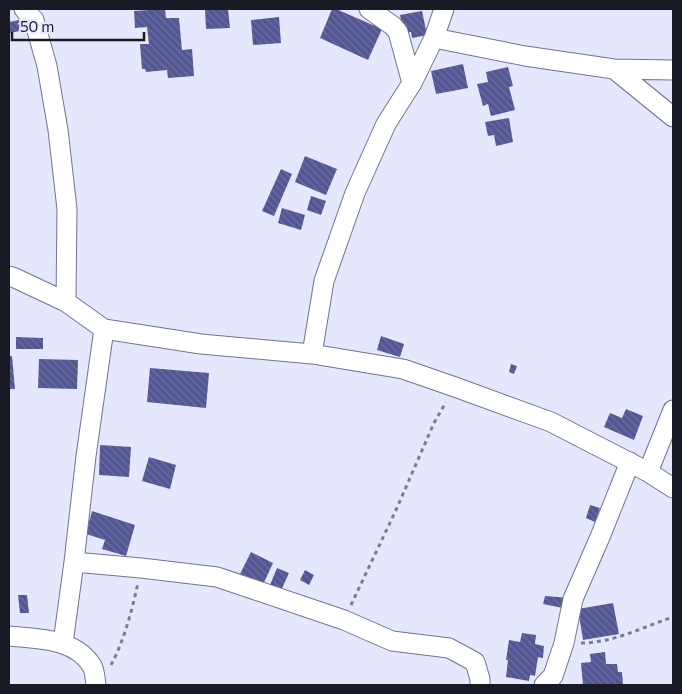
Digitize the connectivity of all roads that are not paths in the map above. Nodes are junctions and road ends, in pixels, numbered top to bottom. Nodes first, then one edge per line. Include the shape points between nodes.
1 (24, 9) edge
2 (369, 9) edge
3 (444, 9) edge
4 (434, 38) junction
5 (614, 69) junction
6 (673, 70) edge
7 (412, 83) junction
8 (673, 117) edge
9 (9, 276) edge
10 (66, 302) junction
11 (104, 329) junction
12 (312, 354) junction
13 (673, 410) edge
14 (630, 462) junction
15 (648, 472) junction
16 (673, 488) edge
17 (74, 562) junction
18 (9, 636) edge
19 (63, 643) junction
20 (102, 678) edge
21 (480, 685) edge
22 (544, 685) edge

1 - 10 street via 34,20 58,130 67,209
2 - 7 street via 398,32
3 - 4 street
4 - 5 street
4 - 7 street
5 - 6 street
5 - 8 street
7 - 12 street via 386,124 355,193 324,281
9 - 10 street
10 - 11 street
11 - 12 street via 201,344
11 - 17 street
12 - 14 street via 403,369 550,422
13 - 15 street
14 - 15 street
14 - 22 street via 573,599 553,676
15 - 16 street
17 - 19 street
17 - 21 street via 217,577 344,620 392,640 449,648 475,662
18 - 19 street
19 - 20 street via 81,652

